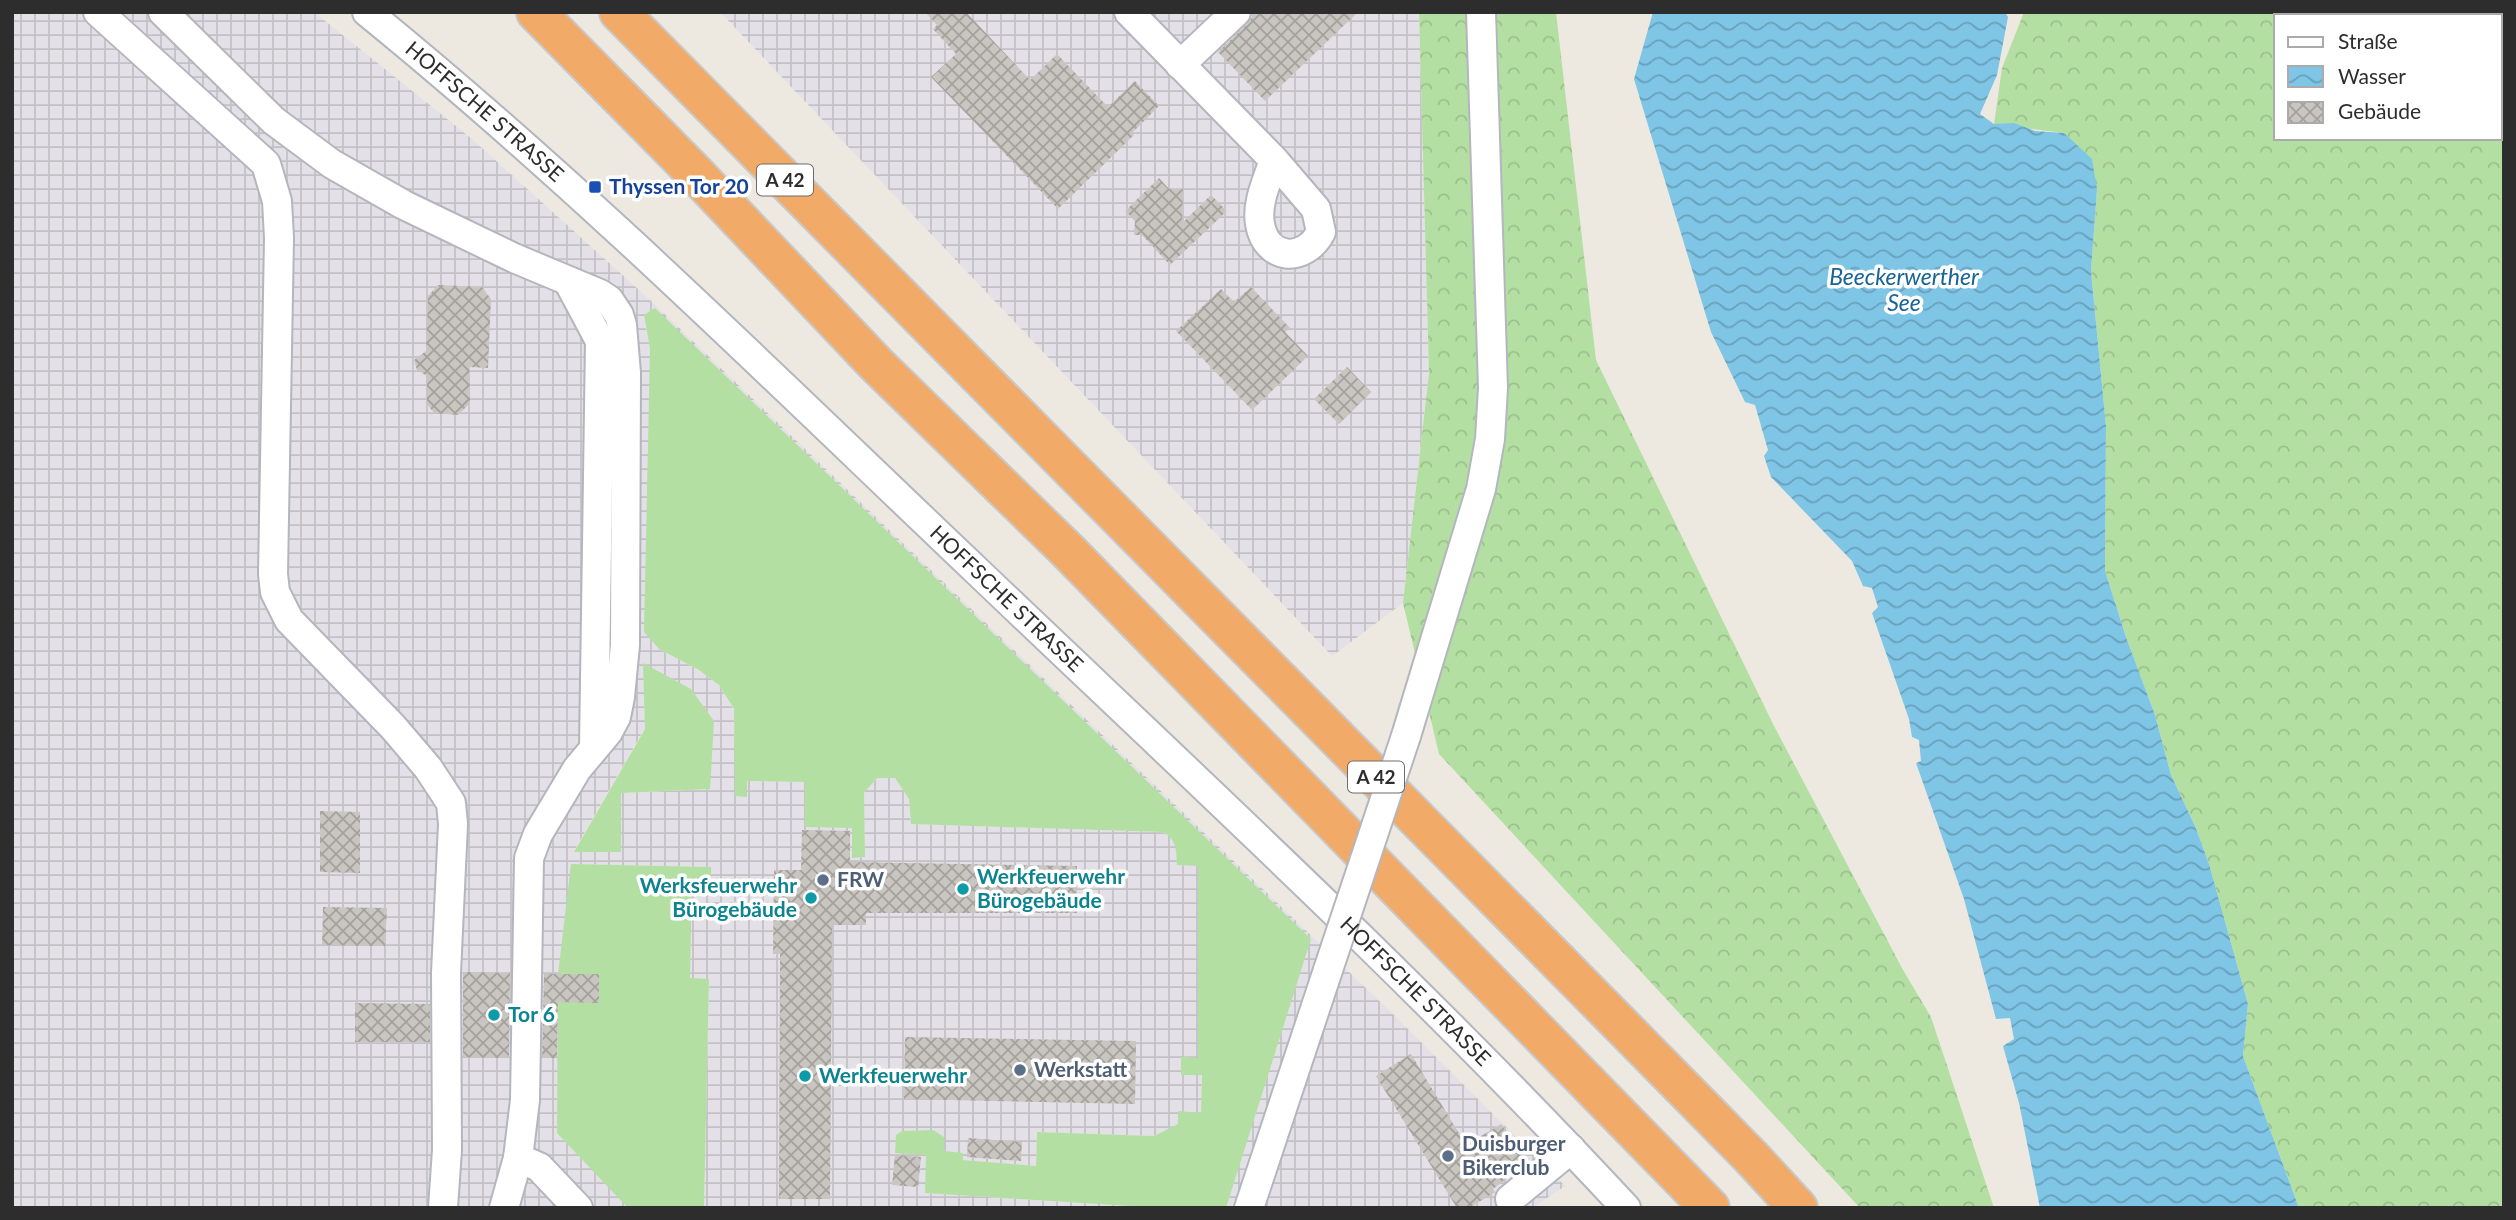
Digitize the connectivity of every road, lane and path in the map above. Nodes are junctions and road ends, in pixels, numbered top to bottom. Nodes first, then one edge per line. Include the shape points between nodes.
1 (98, 12) edge
2 (163, 12) edge
3 (367, 12) edge
4 (536, 12) edge
5 (619, 12) edge
6 (1129, 12) edge
7 (1236, 12) edge
8 (1481, 12) edge
9 (215, 63) junction
10 (1180, 65) junction
11 (198, 103) junction
12 (290, 133) junction
13 (1274, 160) dead end
14 (266, 164) junction
15 (1572, 1149) junction
16 (518, 1158) junction
17 (1510, 1199) dead end
18 (443, 1208) edge
19 (504, 1208) edge
20 (578, 1208) edge
21 (1250, 1208) edge
22 (1626, 1208) edge
23 (1710, 1208) edge
24 (1798, 1208) edge

1 - 11 street
2 - 9 street
3 - 15 street, HOFFSCHE STRASSE via 652,262 1348,923
4 - 23 highway, A 42
5 - 24 highway, A 42
6 - 10 street
7 - 10 street
8 - 21 street, bridge via 1493,388 1481,489 1406,736
9 - 11 street
9 - 12 street
10 - 13 street
11 - 14 street
12 - 14 street
12 - 16 street via 373,190 568,281 600,341 594,748 538,834 529,858 526,1100
14 - 18 street via 277,201 279,238 275,592 299,633 393,727 452,803
15 - 17 street
15 - 22 street, HOFFSCHE STRASSE
16 - 19 street
16 - 20 street via 539,1167

